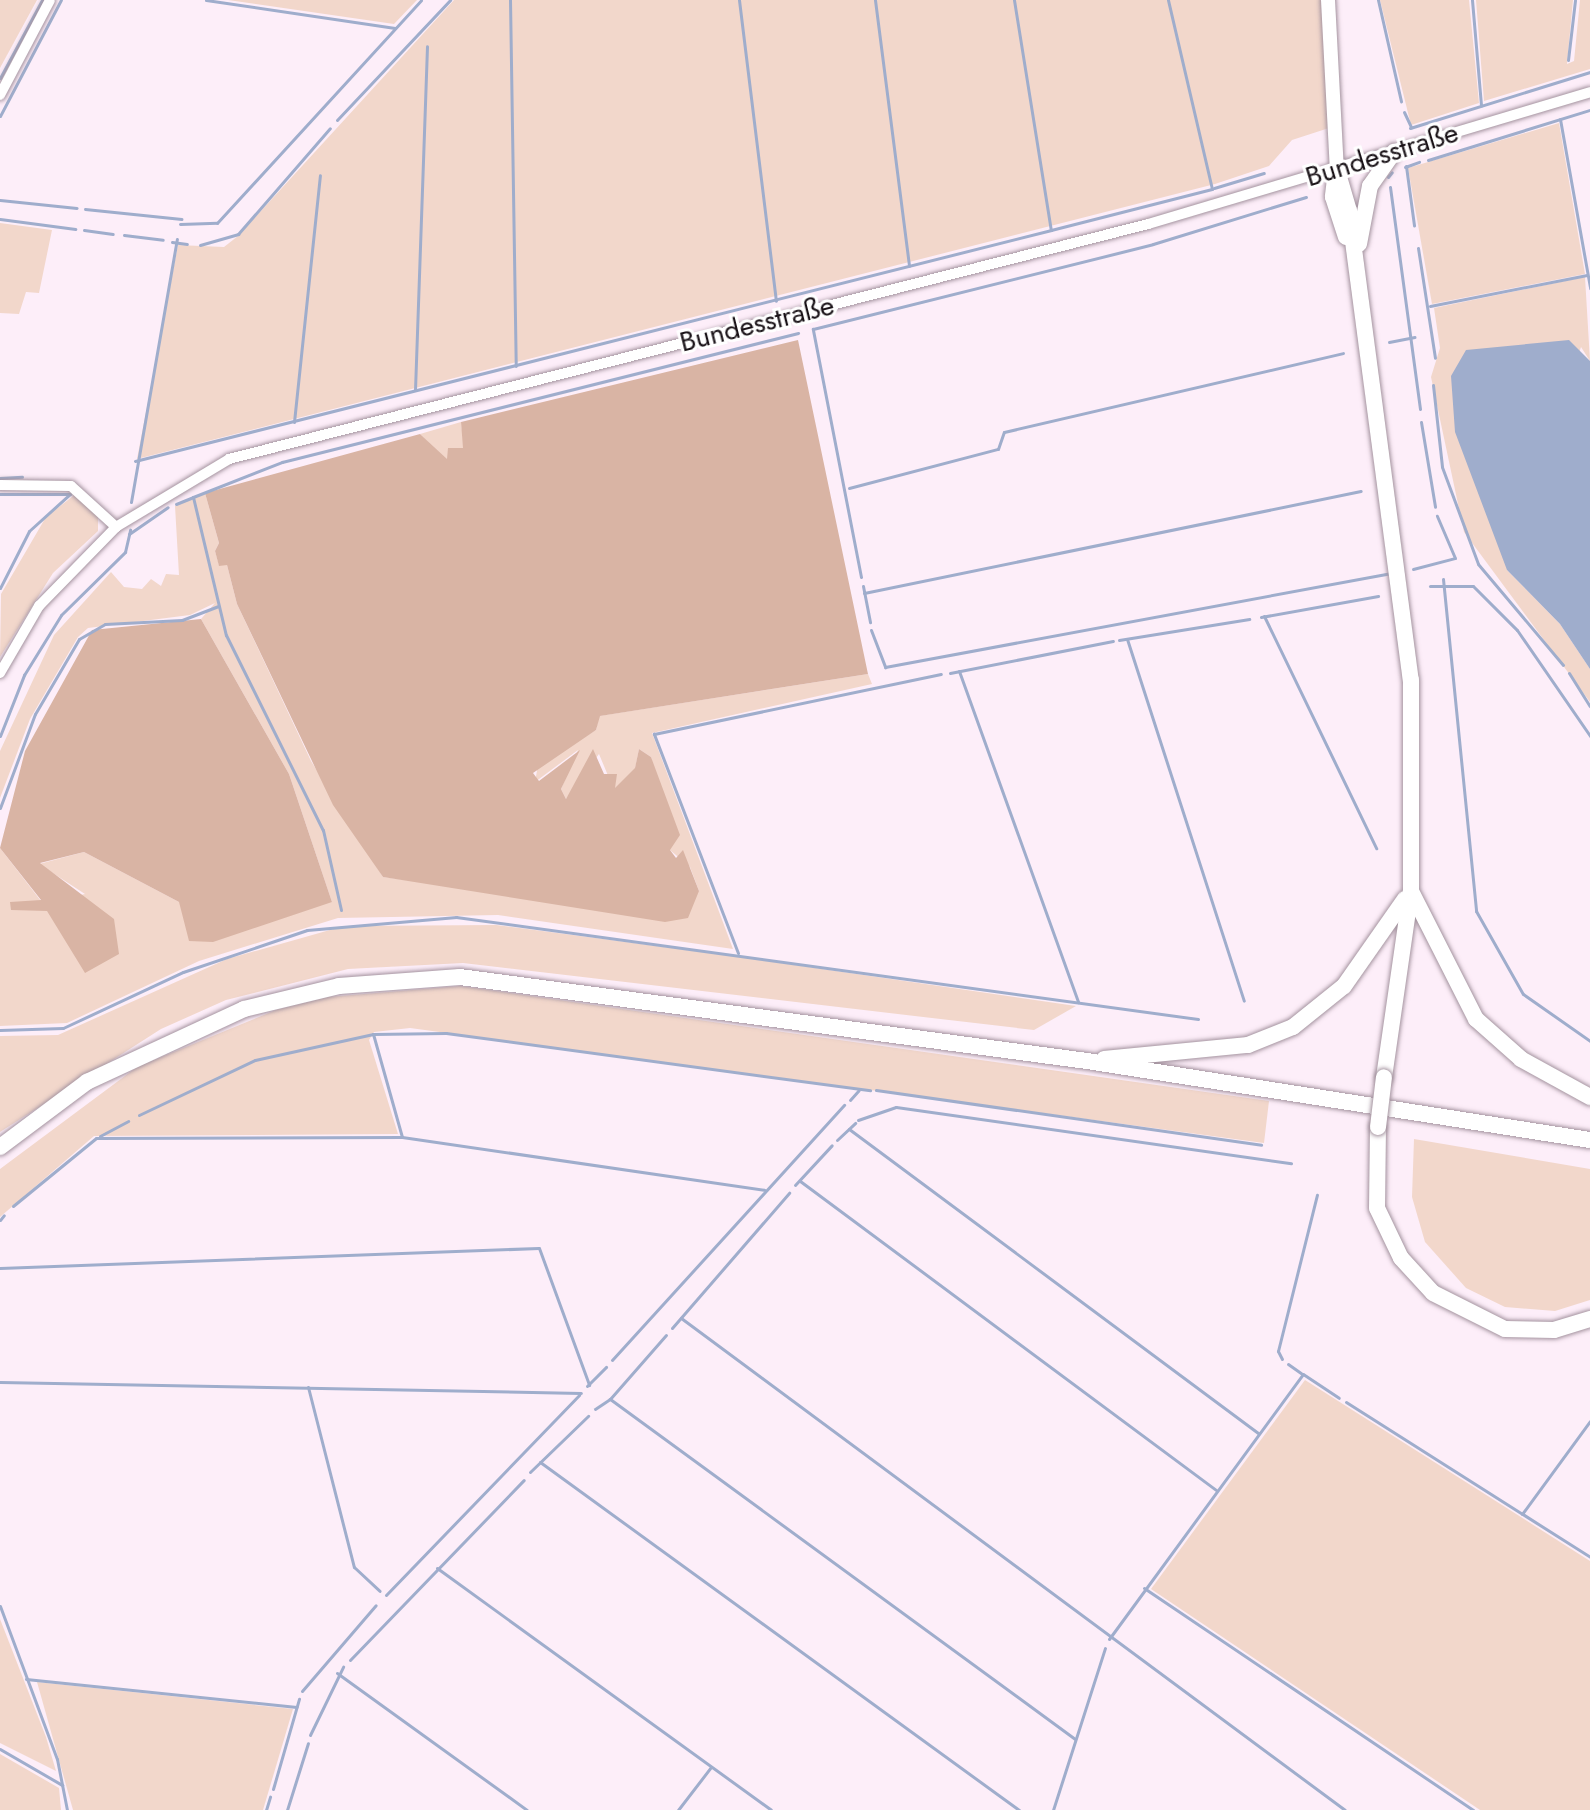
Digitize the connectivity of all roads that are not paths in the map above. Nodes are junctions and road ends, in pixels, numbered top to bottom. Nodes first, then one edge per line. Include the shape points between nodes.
1 (50, 0) edge
2 (1328, 0) edge
3 (1590, 92) edge
4 (0, 95) edge
5 (1394, 152) junction
6 (1337, 170) junction
7 (1357, 290) junction
8 (0, 485) edge
9 (116, 527) junction
10 (0, 673) edge
11 (1411, 890) junction
12 (1087, 1061) junction
13 (1590, 1097) edge
14 (1590, 1141) edge
15 (0, 1147) edge
16 (1590, 1319) edge

1 - 4 street
2 - 6 main road
3 - 5 street, Bundesstraße
5 - 6 street, Bundesstraße
5 - 7 highway via 1364,202
6 - 7 highway via 1333,197
6 - 9 street, Bundesstraße via 229,459
7 - 11 highway via 1405,611 1415,767
8 - 9 street via 71,486
9 - 10 street, Bundesstraße via 39,606
11 - 12 highway via 1344,986 1293,1027 1248,1045
11 - 13 highway via 1476,1019 1521,1059
11 - 16 highway, bridge via 1378,1127 1377,1208 1401,1258 1433,1293 1505,1329 1554,1330
12 - 14 highway
12 - 15 highway via 559,986 399,979 294,995 181,1033 87,1082

